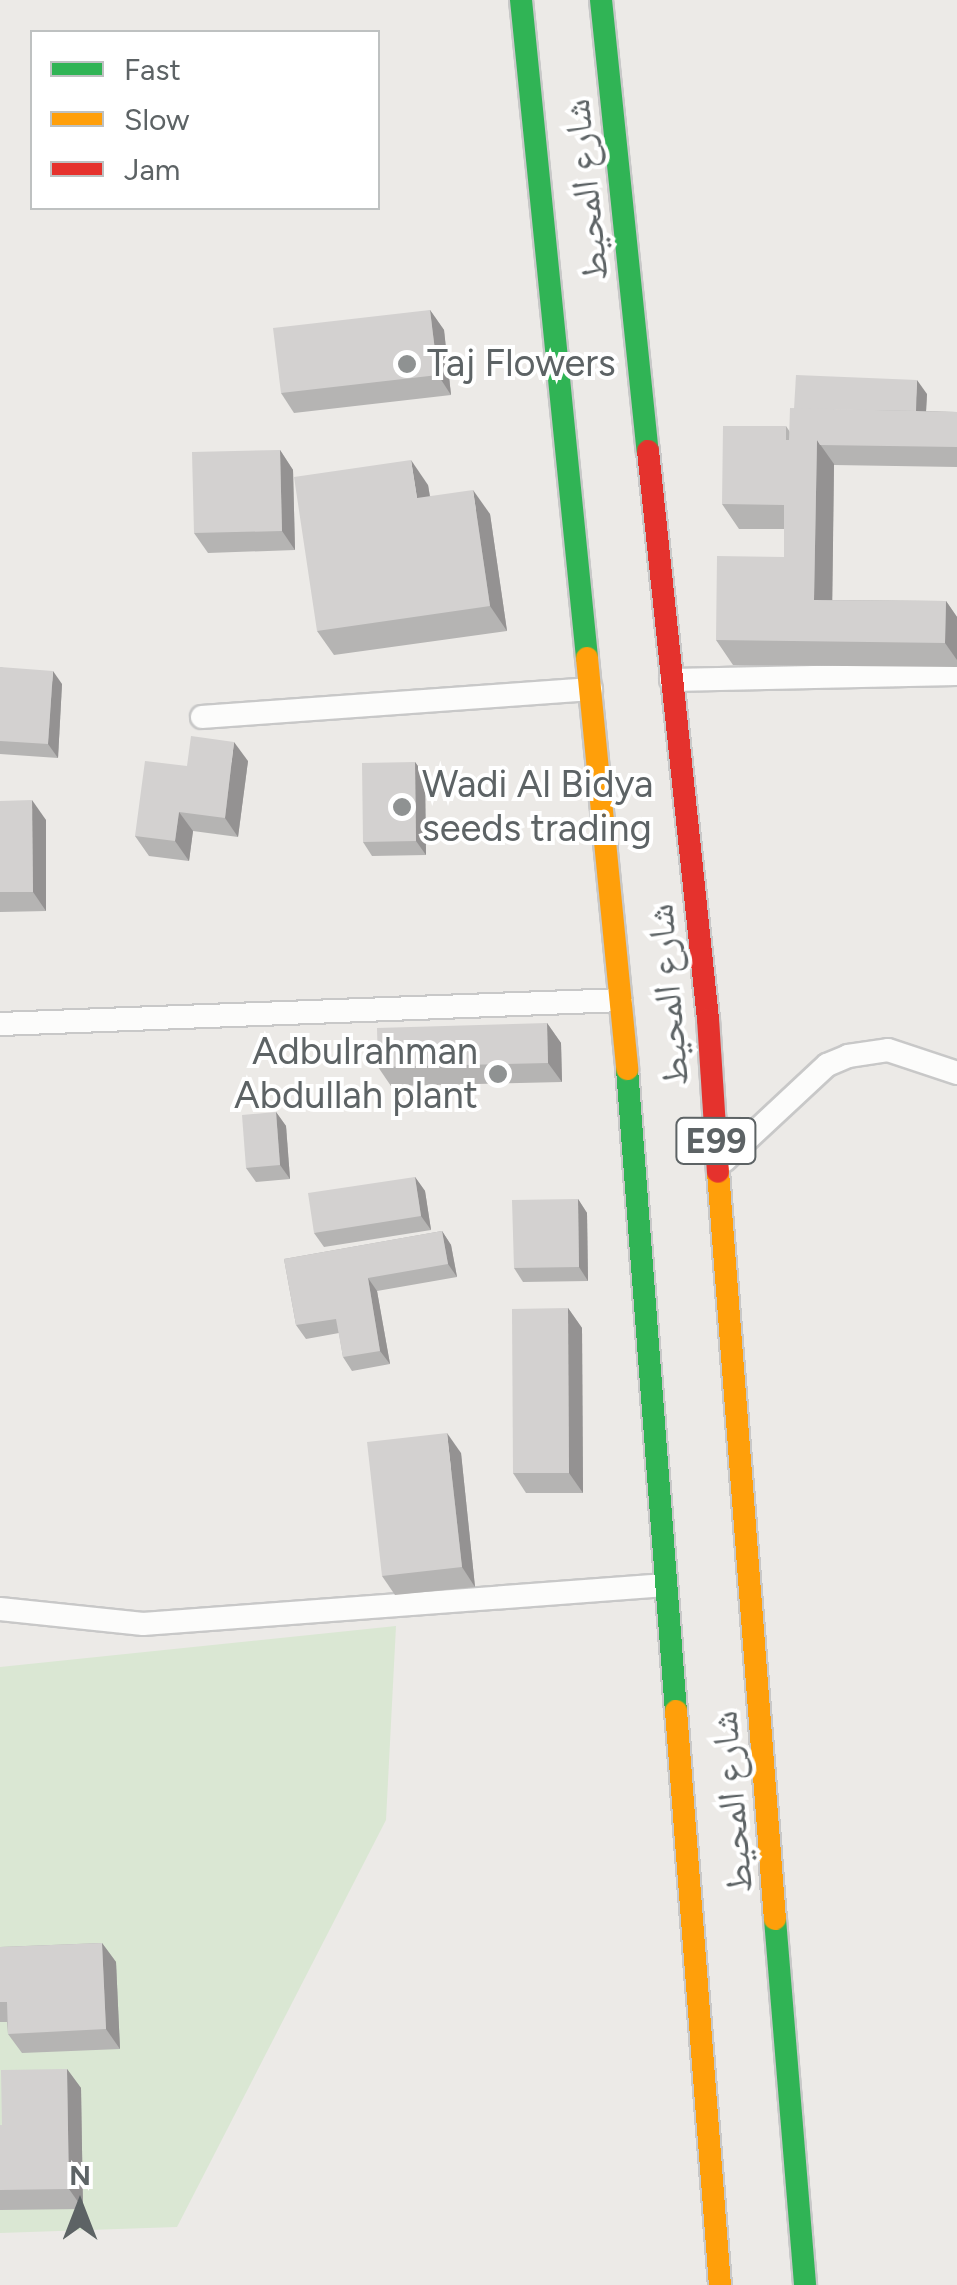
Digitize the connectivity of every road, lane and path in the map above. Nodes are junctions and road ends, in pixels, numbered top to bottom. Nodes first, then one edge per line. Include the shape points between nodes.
1 (521, 0) edge
2 (602, 0) edge
3 (957, 674) edge
4 (671, 680) junction
5 (591, 689) junction
6 (202, 717) dead end
7 (622, 1000) junction
8 (0, 1024) edge
9 (957, 1073) edge
10 (718, 1167) junction
11 (666, 1586) junction
12 (0, 1609) edge
13 (720, 2285) edge
14 (805, 2285) edge

1 - 5 highway, شارع المحيط / E99
2 - 4 highway, شارع المحيط / E99
3 - 4 lane
4 - 10 highway, شارع المحيط / E99
5 - 6 lane
5 - 7 highway, شارع المحيط / E99
7 - 8 lane
7 - 11 highway, شارع المحيط / E99
9 - 10 lane via 888,1050 848,1056 827,1065
10 - 14 highway, شارع المحيط / E99
11 - 12 lane via 143,1624
11 - 13 highway, شارع المحيط / E99

